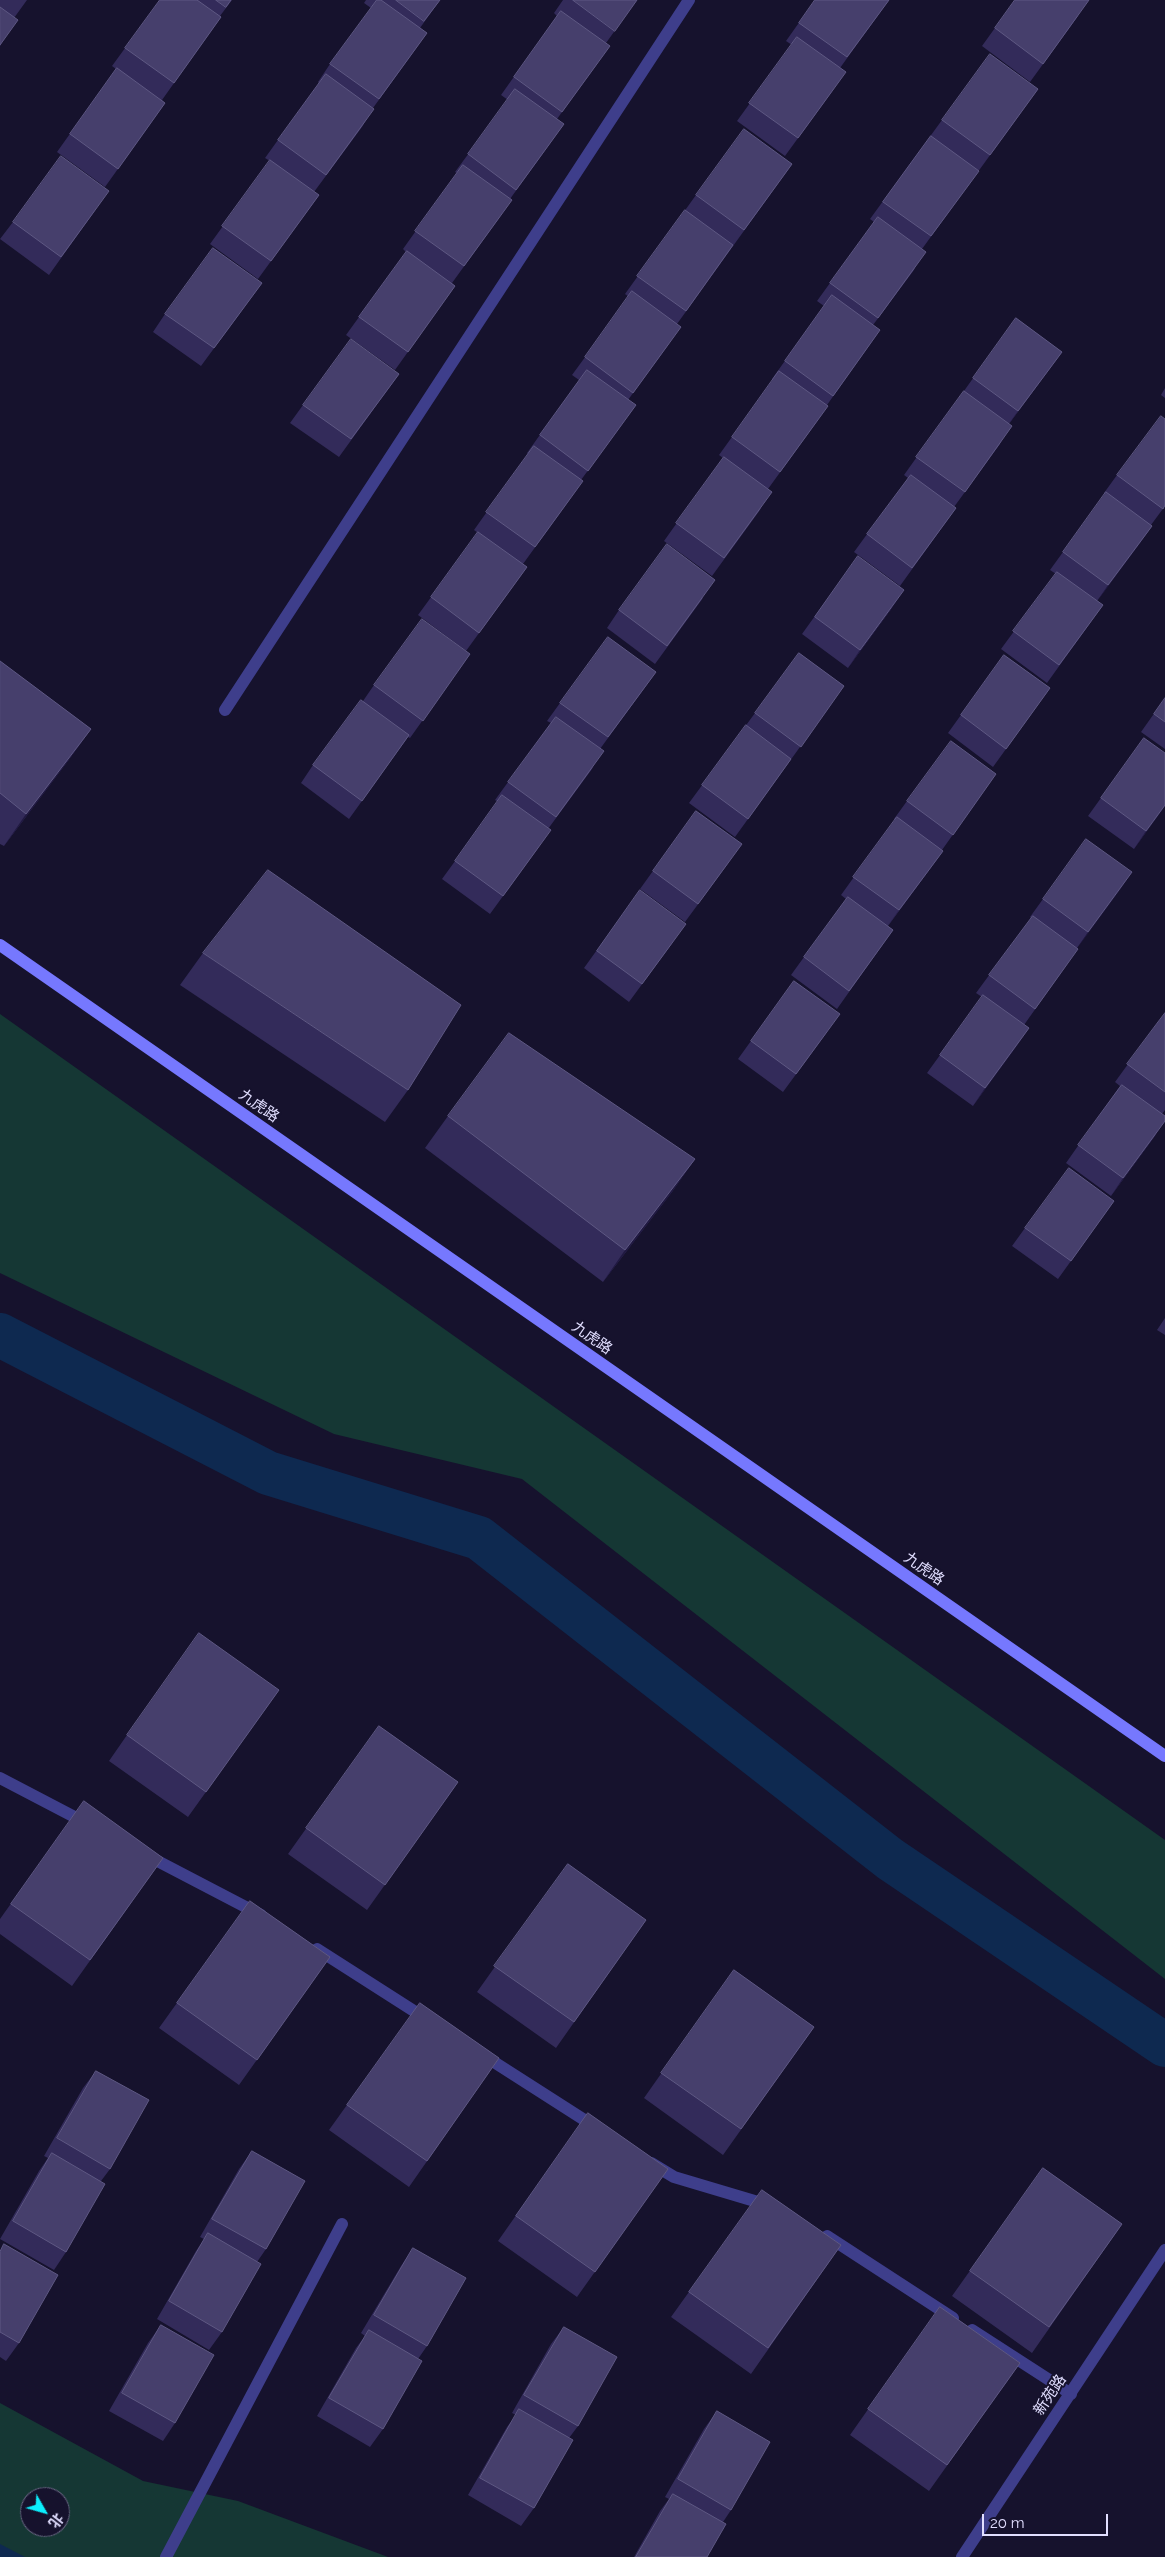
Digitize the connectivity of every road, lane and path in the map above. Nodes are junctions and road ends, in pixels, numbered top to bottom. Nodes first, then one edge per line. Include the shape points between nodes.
1 (689, 0) edge
2 (225, 710) dead end
3 (0, 946) edge
4 (1165, 1756) edge
5 (0, 1778) edge
6 (103, 1832) edge
7 (138, 1850) edge
8 (275, 1923) edge
9 (308, 1943) edge
10 (441, 2028) edge
11 (474, 2050) edge
12 (607, 2135) edge
13 (640, 2156) edge
14 (778, 2208) edge
15 (342, 2224) dead end
16 (813, 2227) edge
17 (1165, 2250) edge
18 (1071, 2394) junction
19 (166, 2557) edge
20 (962, 2557) edge

1 - 2 street
3 - 4 street, 九虎路
5 - 6 street
7 - 8 street
9 - 10 street
11 - 12 street
13 - 14 street via 674,2177
15 - 19 street
16 - 18 street
17 - 18 street, 新苑路
18 - 20 street, 新苑路

